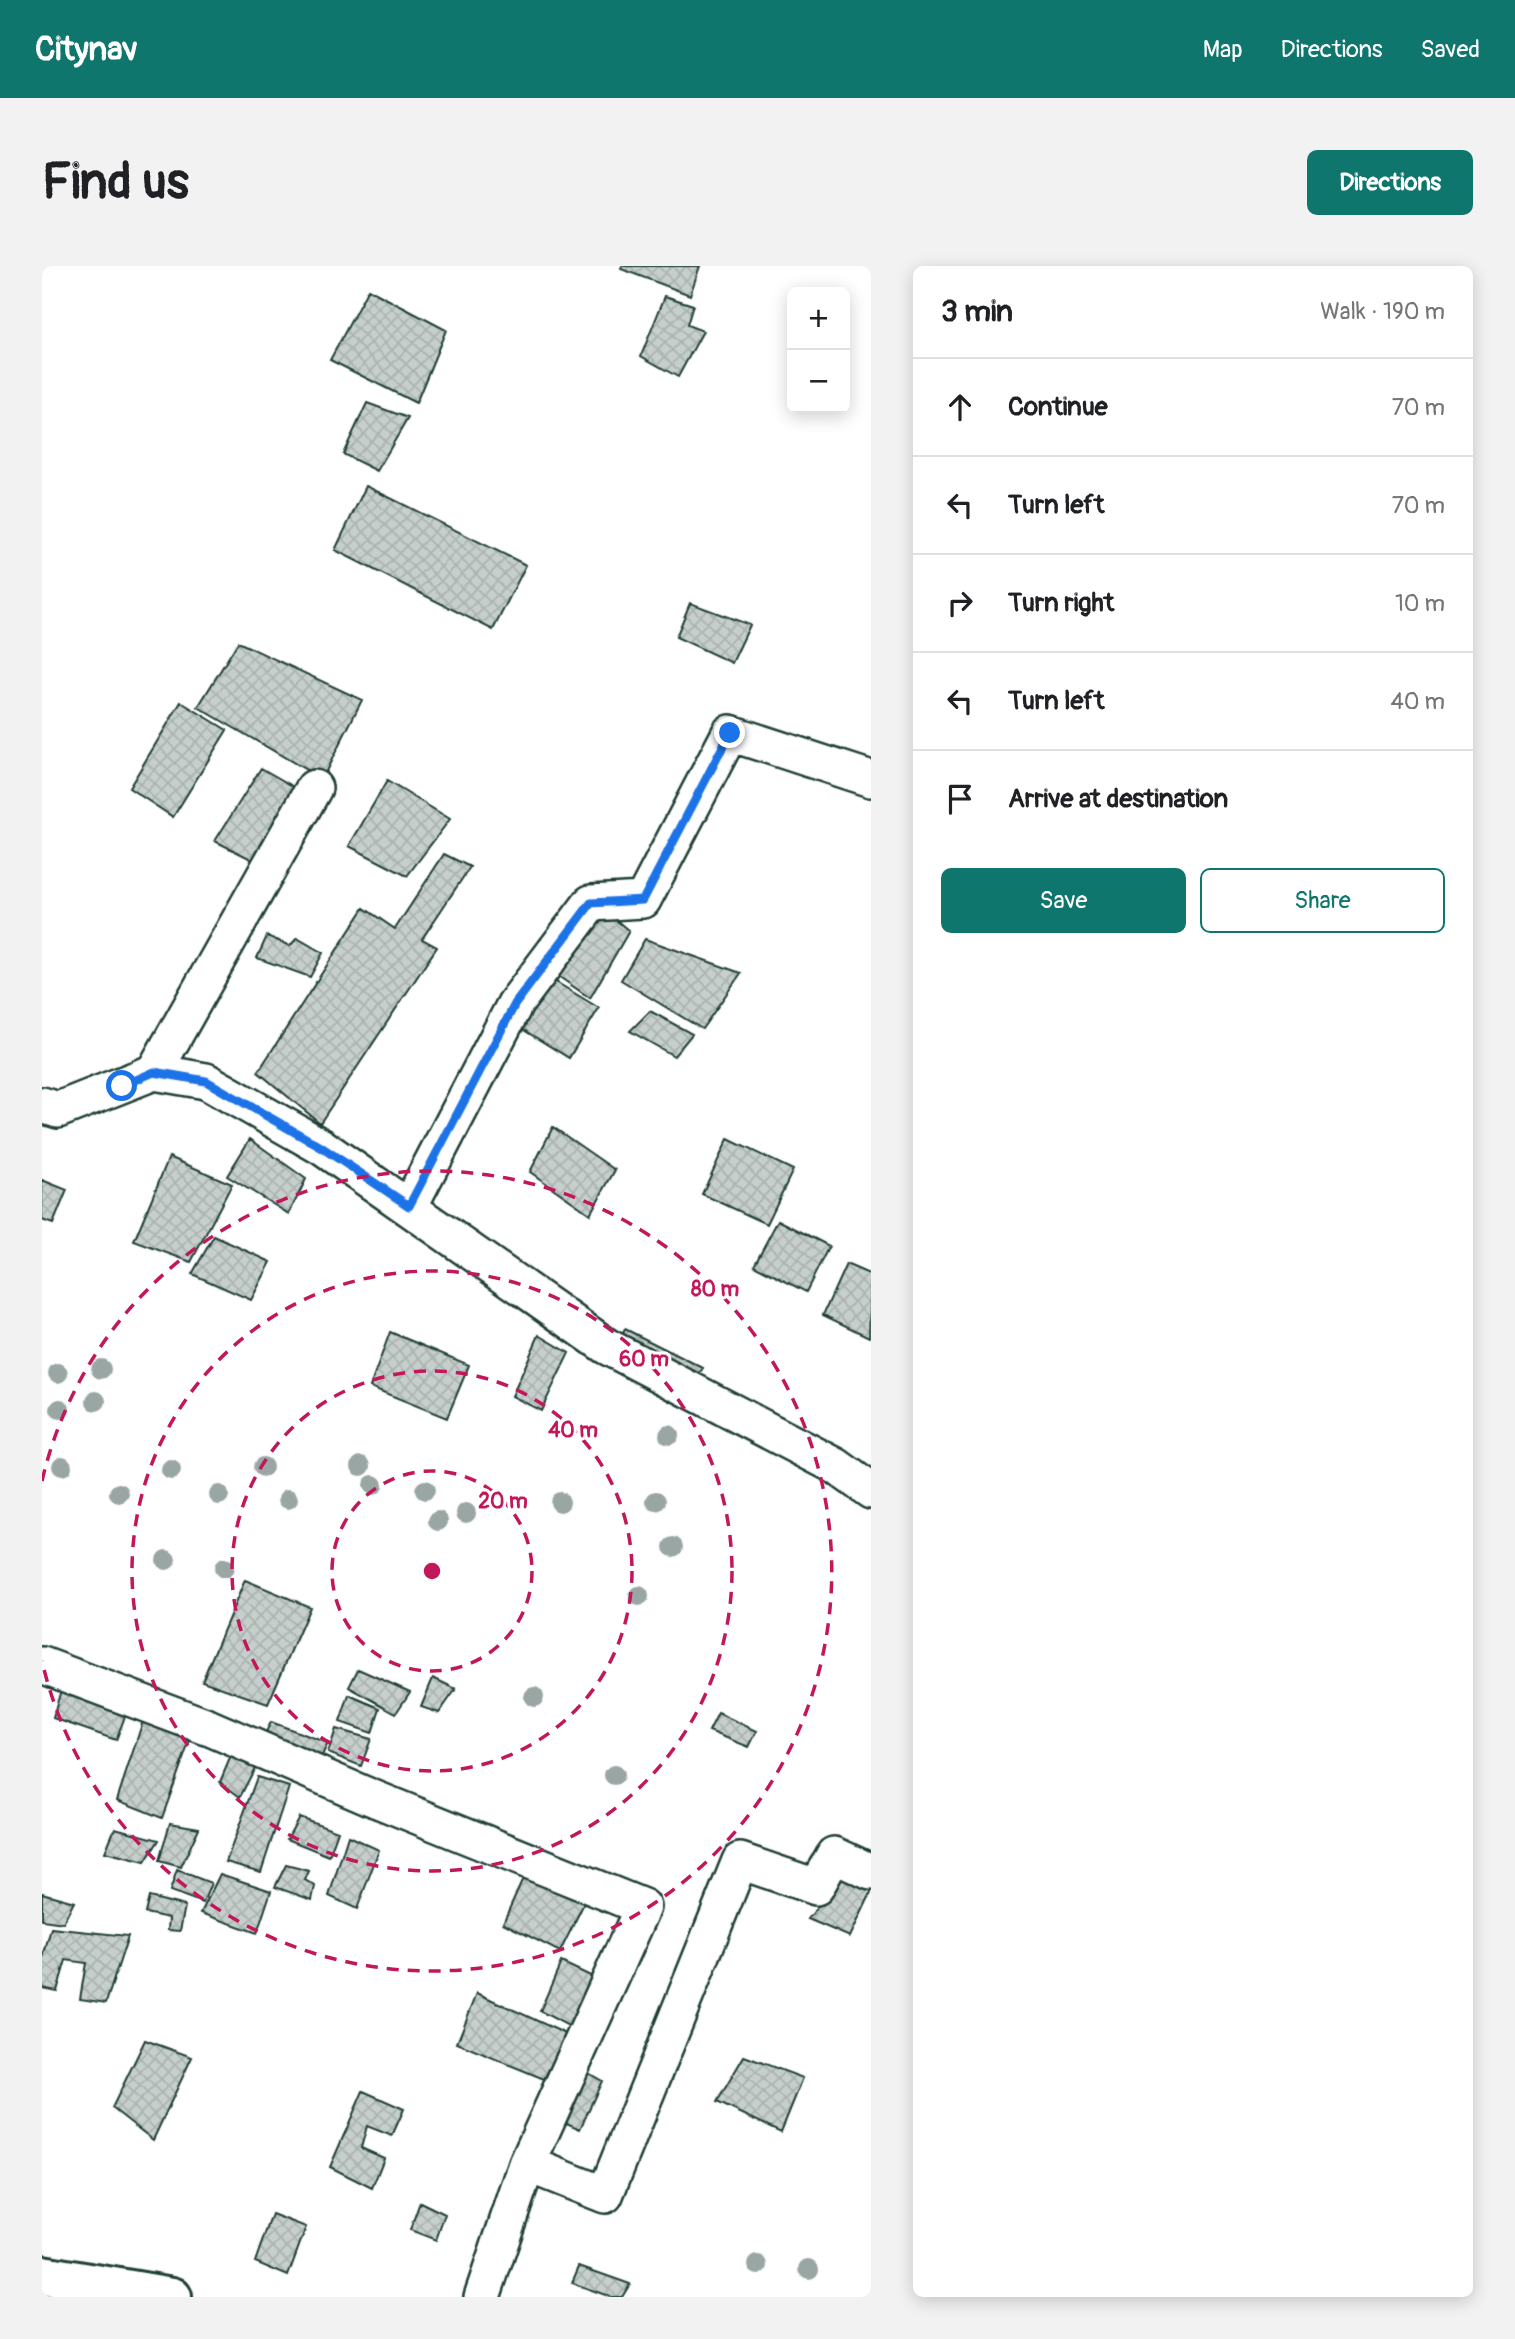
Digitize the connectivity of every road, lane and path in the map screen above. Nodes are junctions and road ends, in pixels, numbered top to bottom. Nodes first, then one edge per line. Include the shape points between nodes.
1 (871, 779) edge
2 (314, 788) dead end
3 (154, 1072) junction
4 (42, 1105) edge
5 (409, 1206) junction
6 (871, 1492) edge
7 (42, 1665) edge
8 (871, 1872) edge
9 (527, 2164) junction
10 (42, 2275) edge
11 (172, 2297) edge
12 (482, 2297) edge

1 - 5 street via 730,733 643,900 591,903 515,1004
2 - 3 street
3 - 4 street via 58,1110
3 - 5 street via 206,1081 321,1147
5 - 6 street via 606,1346 836,1466
7 - 9 street via 210,1728 643,1907
8 - 9 street via 834,1855 816,1887 740,1861 605,2195
9 - 12 street
10 - 11 main road

